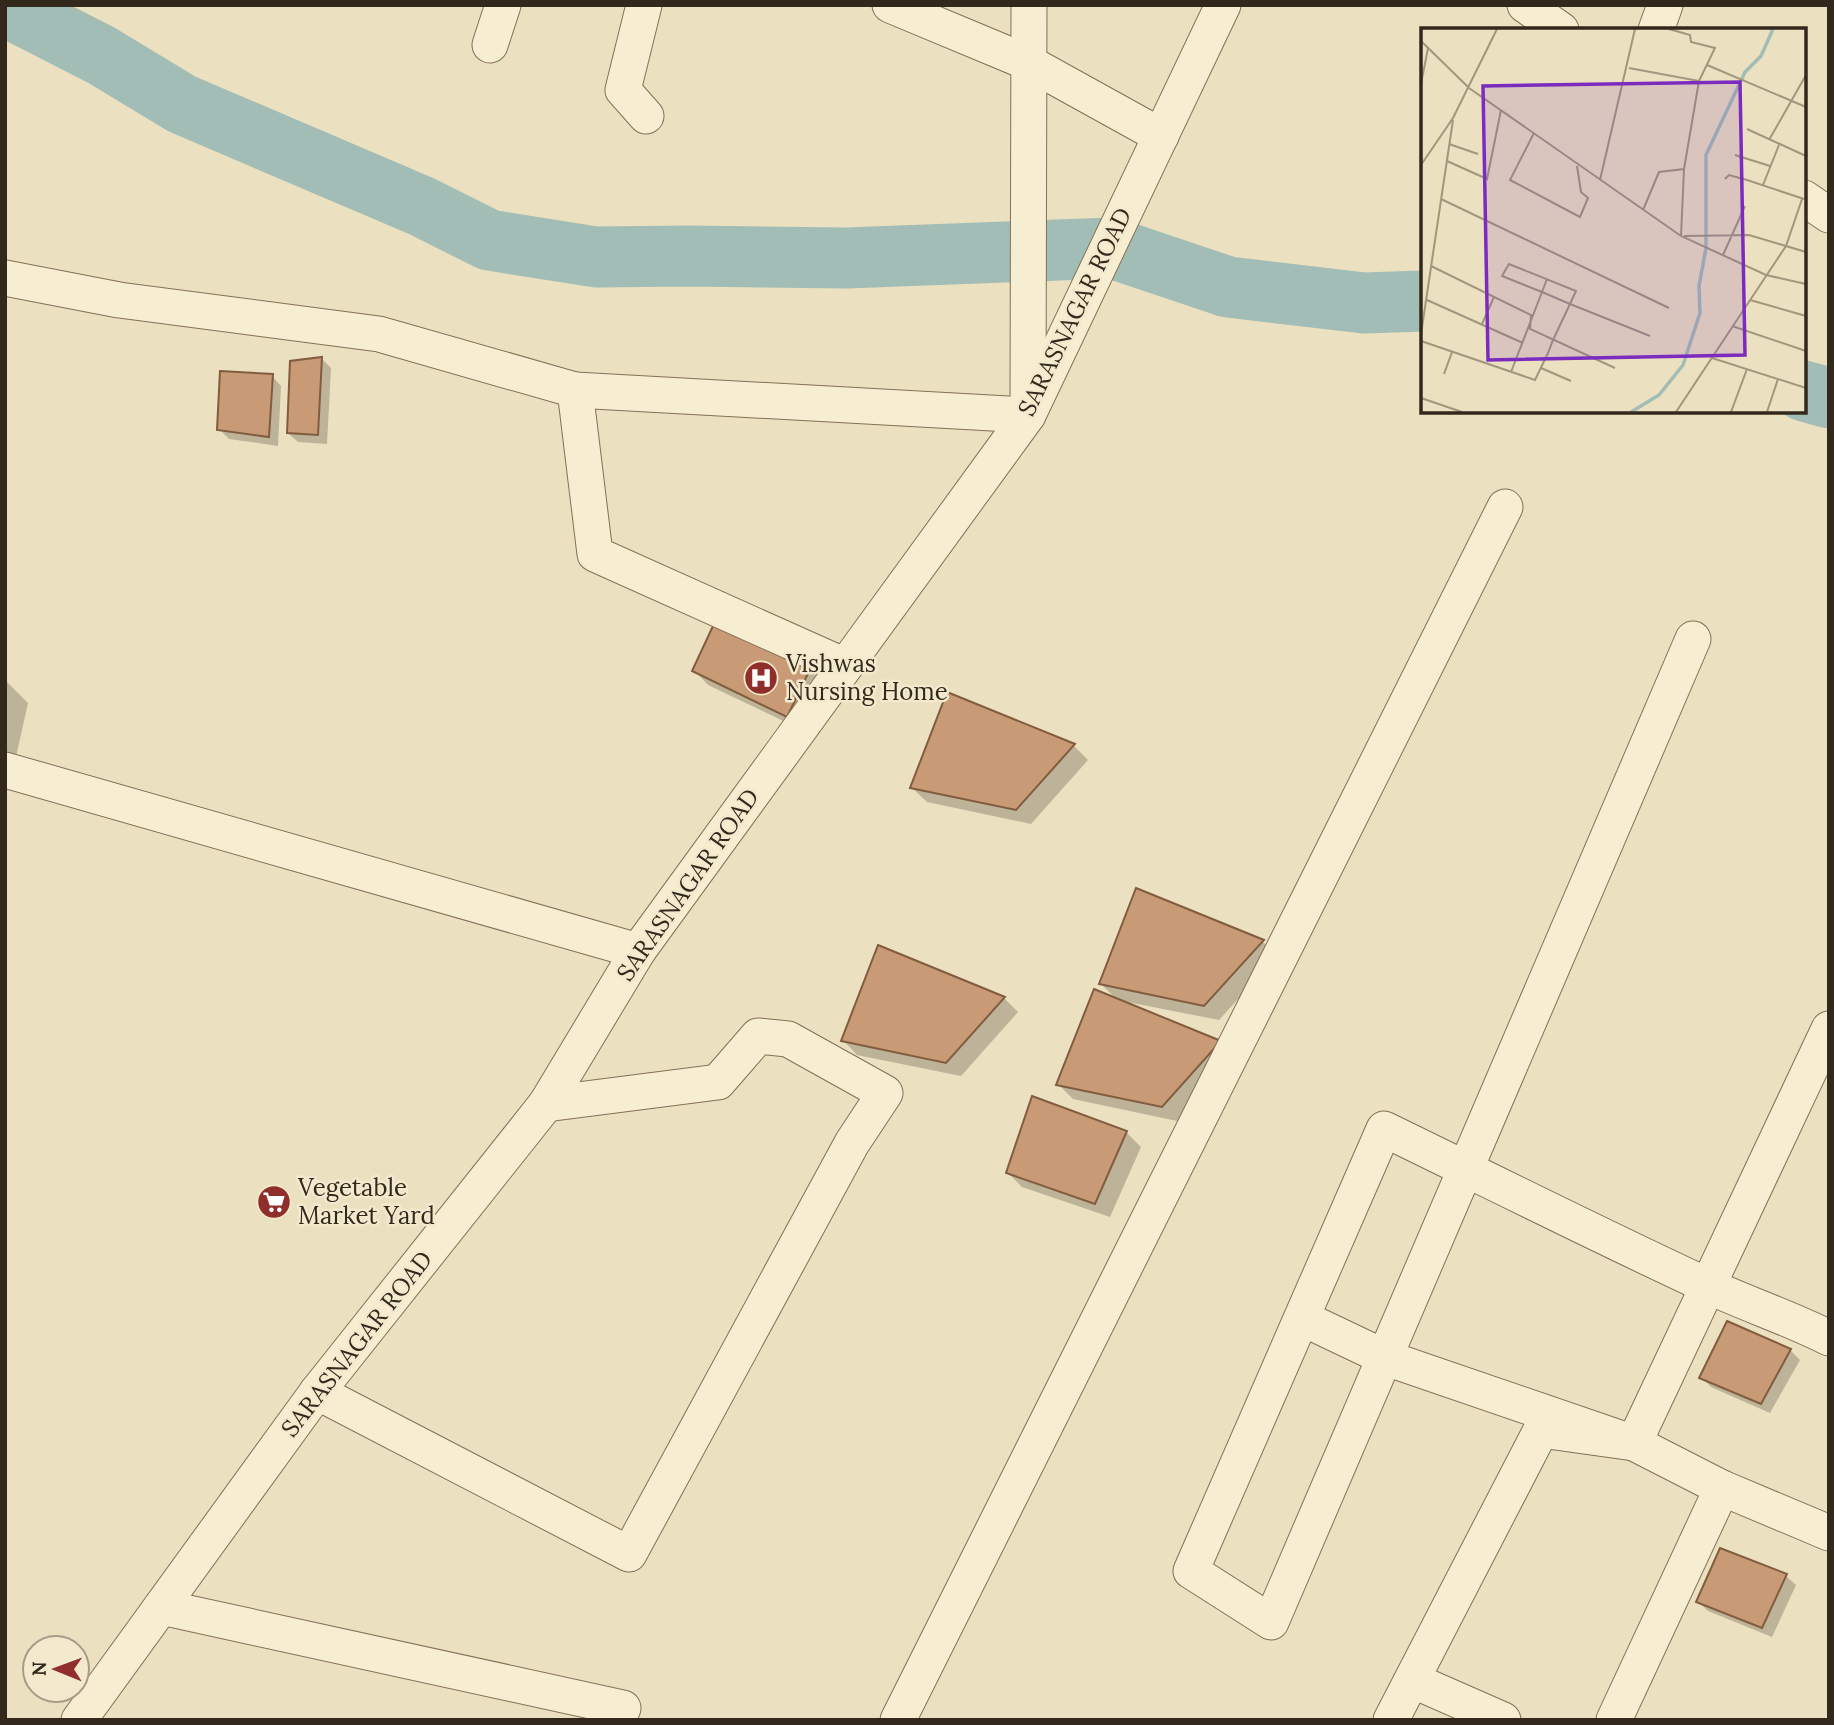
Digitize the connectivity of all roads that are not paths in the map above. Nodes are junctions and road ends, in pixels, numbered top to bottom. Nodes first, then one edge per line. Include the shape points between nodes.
1 (503, 5) edge
2 (644, 5) edge
3 (890, 5) edge
4 (1028, 5) edge
5 (1223, 5) edge
6 (1525, 5) edge
7 (1665, 5) edge
8 (1558, 28) edge
9 (1657, 28) edge
10 (490, 45) dead end
11 (1028, 63) junction
12 (646, 116) dead end
13 (1160, 137) junction
14 (1806, 199) edge
15 (1829, 215) edge
16 (5, 278) edge
17 (575, 390) junction
18 (1028, 415) junction
19 (1505, 507) dead end
20 (1693, 639) dead end
21 (845, 666) junction
22 (5, 770) edge
23 (638, 951) junction
24 (1829, 1029) edge
25 (546, 1104) junction
26 (1466, 1169) junction
27 (1708, 1286) junction
28 (1301, 1318) junction
29 (1829, 1338) edge
30 (1386, 1358) junction
31 (317, 1392) junction
32 (1634, 1443) junction
33 (1722, 1488) junction
34 (1829, 1533) edge
35 (161, 1607) junction
36 (1412, 1680) junction
37 (79, 1720) edge
38 (618, 1720) edge
39 (898, 1720) edge
40 (1391, 1720) edge
41 (1503, 1720) edge
42 (1614, 1720) edge

1 - 10 street
2 - 12 street via 624,90
3 - 11 street
4 - 11 street
5 - 13 street, SARASNAGAR ROAD
6 - 8 street
7 - 9 street
11 - 13 street
11 - 18 street
13 - 18 street, SARASNAGAR ROAD
14 - 15 street
16 - 17 street via 119,300 379,334
17 - 18 street
17 - 21 street via 595,554
18 - 21 street, SARASNAGAR ROAD
19 - 39 street
20 - 26 street
21 - 23 street, SARASNAGAR ROAD
22 - 23 street
23 - 25 street, SARASNAGAR ROAD
24 - 27 street
25 - 31 street, SARASNAGAR ROAD
25 - 31 street via 718,1082 758,1037 788,1039 885,1093 852,1143 629,1554
26 - 27 street
26 - 28 street via 1384,1129
26 - 30 street
27 - 29 street
27 - 32 street
28 - 30 street
28 - 30 street via 1191,1571 1271,1622
30 - 32 street
31 - 35 street, SARASNAGAR ROAD
32 - 33 street
32 - 36 street via 1541,1430
33 - 34 street
33 - 42 street
35 - 37 street, SARASNAGAR ROAD
35 - 38 street via 623,1708
36 - 40 street
36 - 41 street

